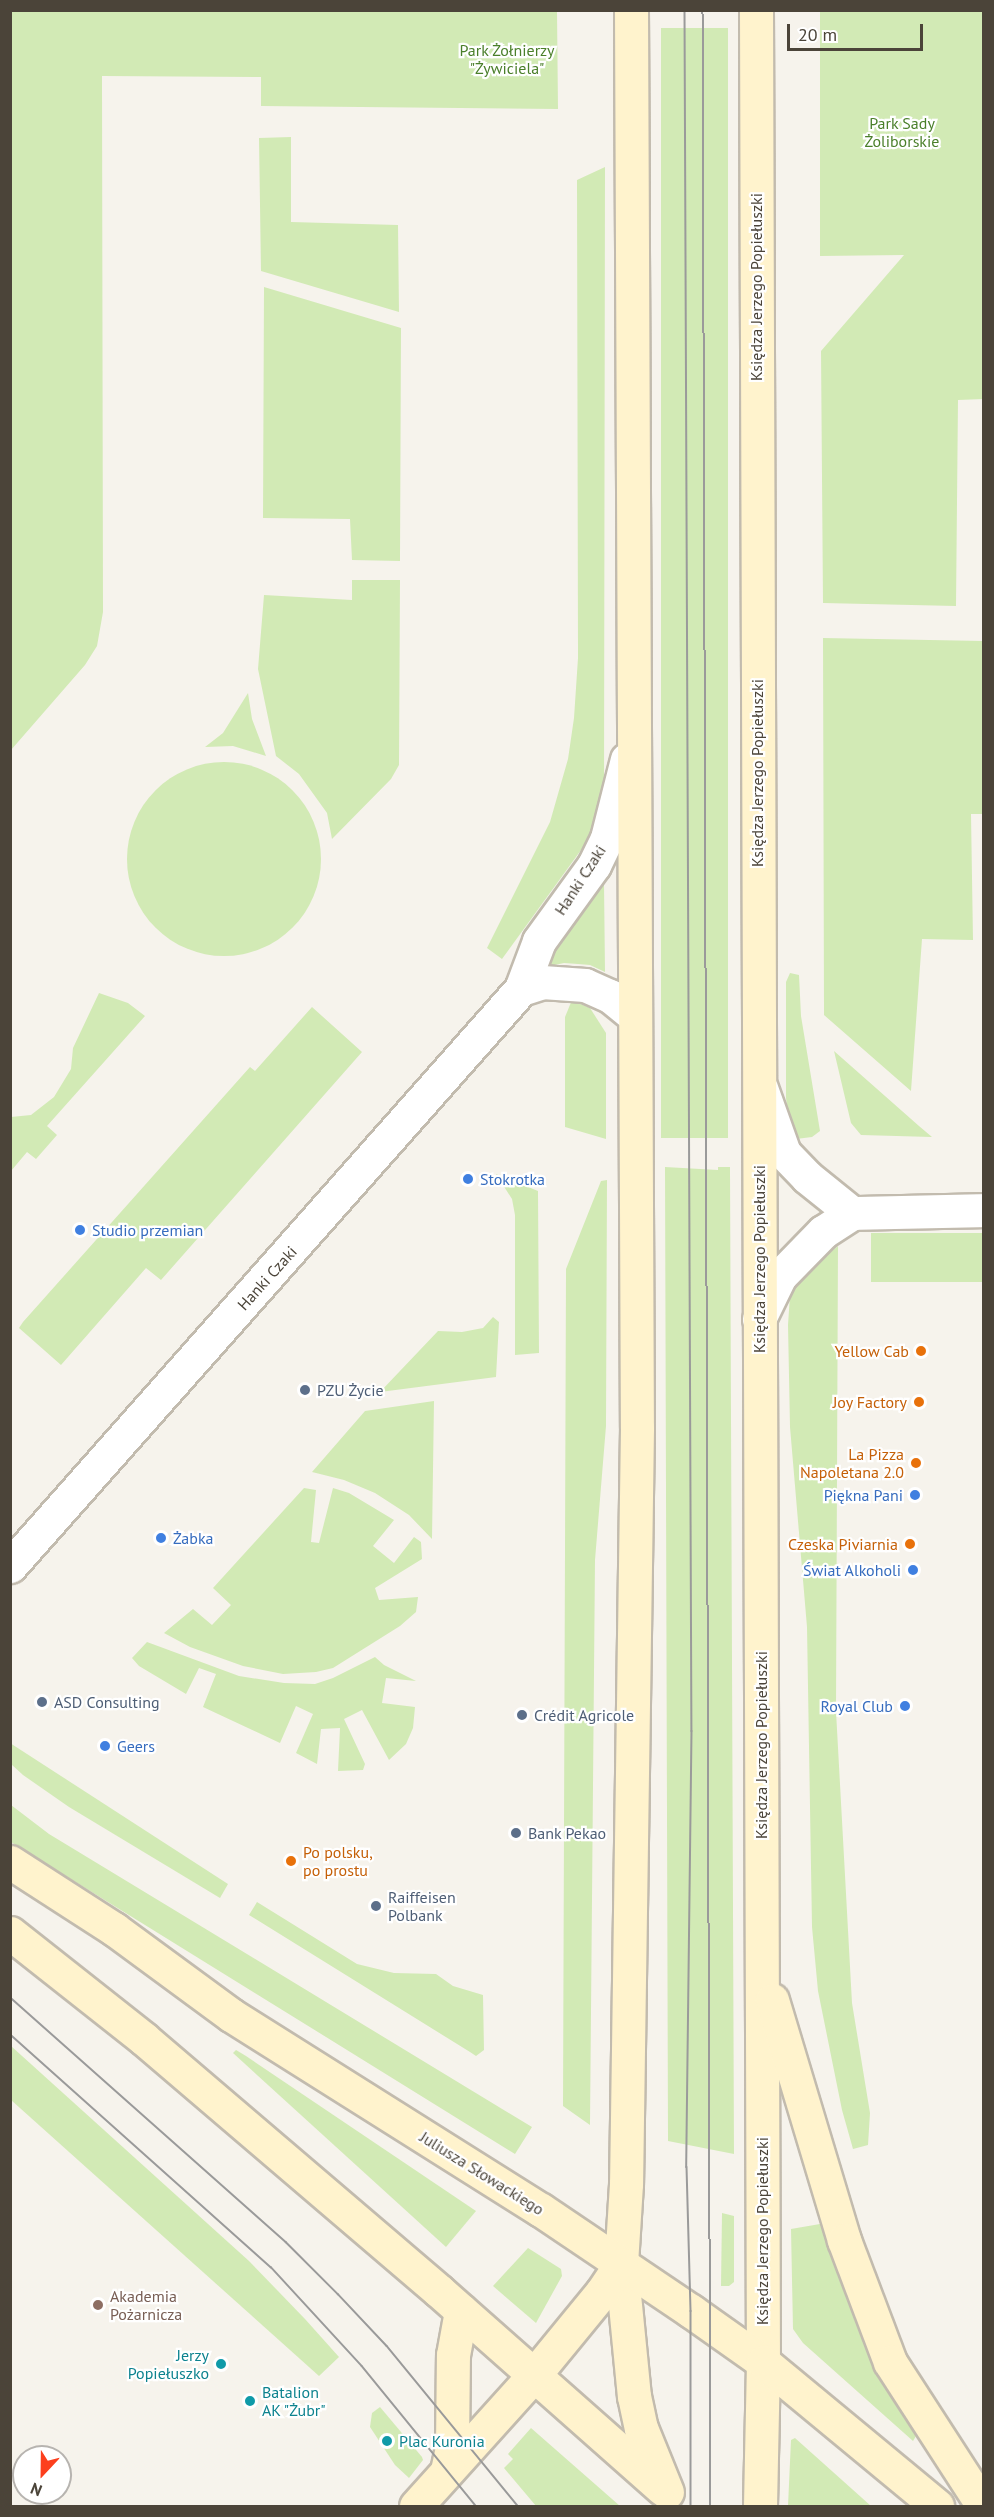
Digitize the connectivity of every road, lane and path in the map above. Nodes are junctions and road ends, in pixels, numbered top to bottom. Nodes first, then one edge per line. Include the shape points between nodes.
1 (631, 10) edge
2 (756, 10) edge
3 (633, 730) junction
4 (521, 989) junction
5 (635, 1016) junction
6 (759, 1083) junction
7 (984, 1210) edge
8 (852, 1213) junction
9 (759, 1319) junction
10 (10, 1566) edge
11 (10, 1862) edge
12 (10, 1933) edge
13 (762, 1964) junction
14 (621, 2264) junction
15 (461, 2311) junction
16 (763, 2362) junction
17 (534, 2375) junction
18 (447, 2471) junction
19 (676, 2499) edge
20 (416, 2506) edge
21 (760, 2506) edge
22 (937, 2506) edge
23 (983, 2506) edge

1 - 3 main road
2 - 6 main road, Księdza Jerzego Popiełuszki
3 - 4 street, Hanki Czaki via 607,838 594,866 539,941
3 - 5 main road
4 - 5 street via 542,982 585,984 610,996
4 - 10 street, Hanki Czaki
5 - 14 main road via 637,1428 626,2184
6 - 8 street via 784,1153
6 - 9 main road, Księdza Jerzego Popiełuszki
7 - 8 street
8 - 9 street via 793,1261 780,1276
9 - 13 main road, Księdza Jerzego Popiełuszki
11 - 14 main road, Juliusza Słowackiego via 114,1929 231,2015
12 - 15 main road via 144,2040
13 - 16 main road, Księdza Jerzego Popiełuszki
13 - 23 main road via 844,2240 890,2362
14 - 16 main road, Juliusza Słowackiego
14 - 17 main road
14 - 19 main road via 634,2396 641,2428
15 - 17 main road
15 - 18 main road via 453,2355 452,2447
16 - 21 main road, Księdza Jerzego Popiełuszki
16 - 22 main road, Juliusza Słowackiego
17 - 18 main road
17 - 19 main road
18 - 20 main road

